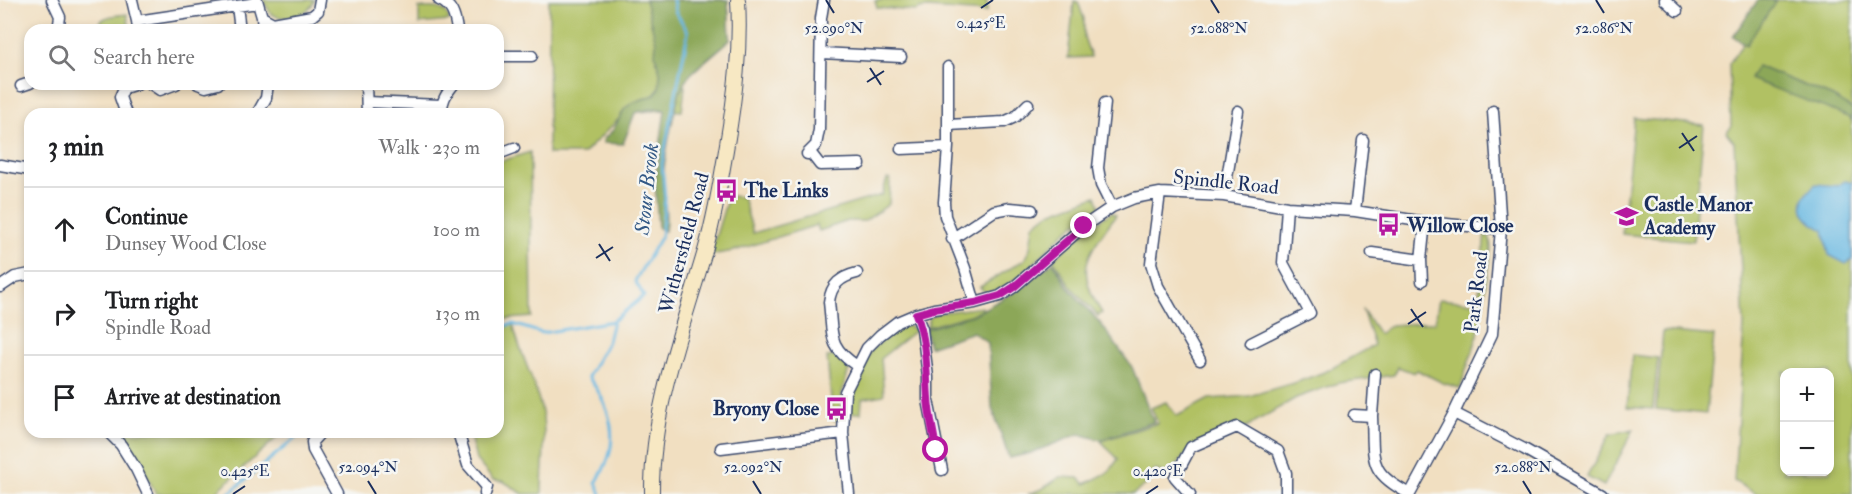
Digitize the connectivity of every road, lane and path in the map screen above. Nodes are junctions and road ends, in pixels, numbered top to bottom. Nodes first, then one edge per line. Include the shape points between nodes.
1 (52, 0) edge
2 (132, 0) edge
3 (320, 0) edge
4 (439, 0) edge
5 (738, 0) edge
6 (824, 0) edge
7 (1665, 0) edge
8 (257, 1) edge
9 (237, 6) junction
10 (1677, 11) dead end
11 (262, 17) junction
12 (59, 24) edge
13 (137, 24) edge
14 (142, 24) edge
15 (239, 24) edge
16 (263, 24) edge
17 (455, 24) edge
18 (821, 53) junction
19 (504, 56) edge
20 (532, 56) dead end
21 (901, 57) dead end
22 (948, 68) dead end
23 (123, 90) edge
24 (267, 90) edge
25 (366, 90) edge
26 (449, 90) edge
27 (367, 102) junction
28 (1028, 103) dead end
29 (1105, 103) dead end
30 (124, 108) edge
31 (262, 108) edge
32 (367, 108) edge
33 (423, 108) edge
34 (442, 108) edge
35 (1238, 111) dead end
36 (1493, 111) dead end
37 (948, 125) junction
38 (1363, 140) dead end
39 (948, 147) junction
40 (513, 148) dead end
41 (901, 149) dead end
42 (504, 152) edge
43 (860, 164) dead end
44 (0, 165) edge
45 (24, 169) edge
46 (1160, 193) junction
47 (1224, 196) junction
48 (1112, 207) junction
49 (1287, 207) junction
50 (1032, 210) dead end
51 (1355, 211) junction
52 (1425, 222) junction
53 (1501, 229) junction
54 (952, 239) junction
55 (1372, 253) dead end
56 (1421, 260) junction
57 (857, 273) dead end
58 (24, 275) edge
59 (1422, 281) dead end
60 (0, 287) edge
61 (975, 303) junction
62 (916, 314) junction
63 (1251, 343) dead end
64 (1200, 360) dead end
65 (857, 366) junction
66 (1376, 374) dead end
67 (1455, 413) junction
68 (1354, 415) dead end
69 (1372, 416) junction
70 (843, 434) junction
71 (113, 438) edge
72 (316, 438) edge
73 (460, 438) edge
74 (722, 448) dead end
75 (942, 470) dead end
76 (148, 494) edge
77 (337, 494) edge
78 (485, 494) edge
79 (652, 494) edge
80 (849, 494) edge
81 (1190, 494) edge
82 (1286, 494) edge
83 (1410, 494) edge
84 (1603, 494) edge

1 - 12 street
2 - 13 street
3 - 11 street via 318,11 312,16 273,23
4 - 17 street via 448,3
5 - 79 street, Withersfield Road via 737,86 718,201 668,375 655,436
6 - 18 street
7 - 10 street
8 - 9 street
8 - 11 street
9 - 14 street
9 - 15 street
11 - 16 street
18 - 21 street
18 - 43 street via 819,130 816,145 808,153 820,165
19 - 20 street
22 - 37 street
23 - 30 street via 120,97
24 - 31 street
25 - 27 street
26 - 34 street
27 - 32 street
27 - 33 street
28 - 37 street via 1005,122
29 - 48 street via 1098,168
35 - 47 street
36 - 53 street, Park Road
37 - 39 street
38 - 51 street
39 - 41 street
39 - 54 street via 944,202
40 - 42 street
44 - 45 street
46 - 47 street, Spindle Road
46 - 48 street, Spindle Road
46 - 64 street via 1151,263 1158,286
47 - 49 street, Spindle Road
48 - 61 street, Spindle Road via 1067,239 1014,287 1000,296
49 - 51 street, Spindle Road
49 - 63 street via 1283,263 1310,313
50 - 54 street via 993,210
51 - 52 street, Spindle Road
52 - 53 street, Spindle Road
52 - 56 street
53 - 67 street, Park Road via 1492,334
54 - 61 street
55 - 56 street
56 - 59 street
57 - 65 street via 837,282 829,302 835,348
58 - 60 street
61 - 62 street, Spindle Road
62 - 65 street, Spindle Road via 880,335
62 - 75 street via 922,329 928,399
65 - 70 street, Spindle Road via 845,392
66 - 69 street
67 - 83 street, Park Road
67 - 84 street
68 - 69 street
69 - 83 street via 1378,469 1389,482
70 - 74 street
70 - 80 street, Spindle Road
71 - 76 street via 125,451
72 - 77 street via 312,450
73 - 78 street via 468,465 487,487
81 - 82 street via 1175,477 1191,447 1238,427 1278,451 1286,473

